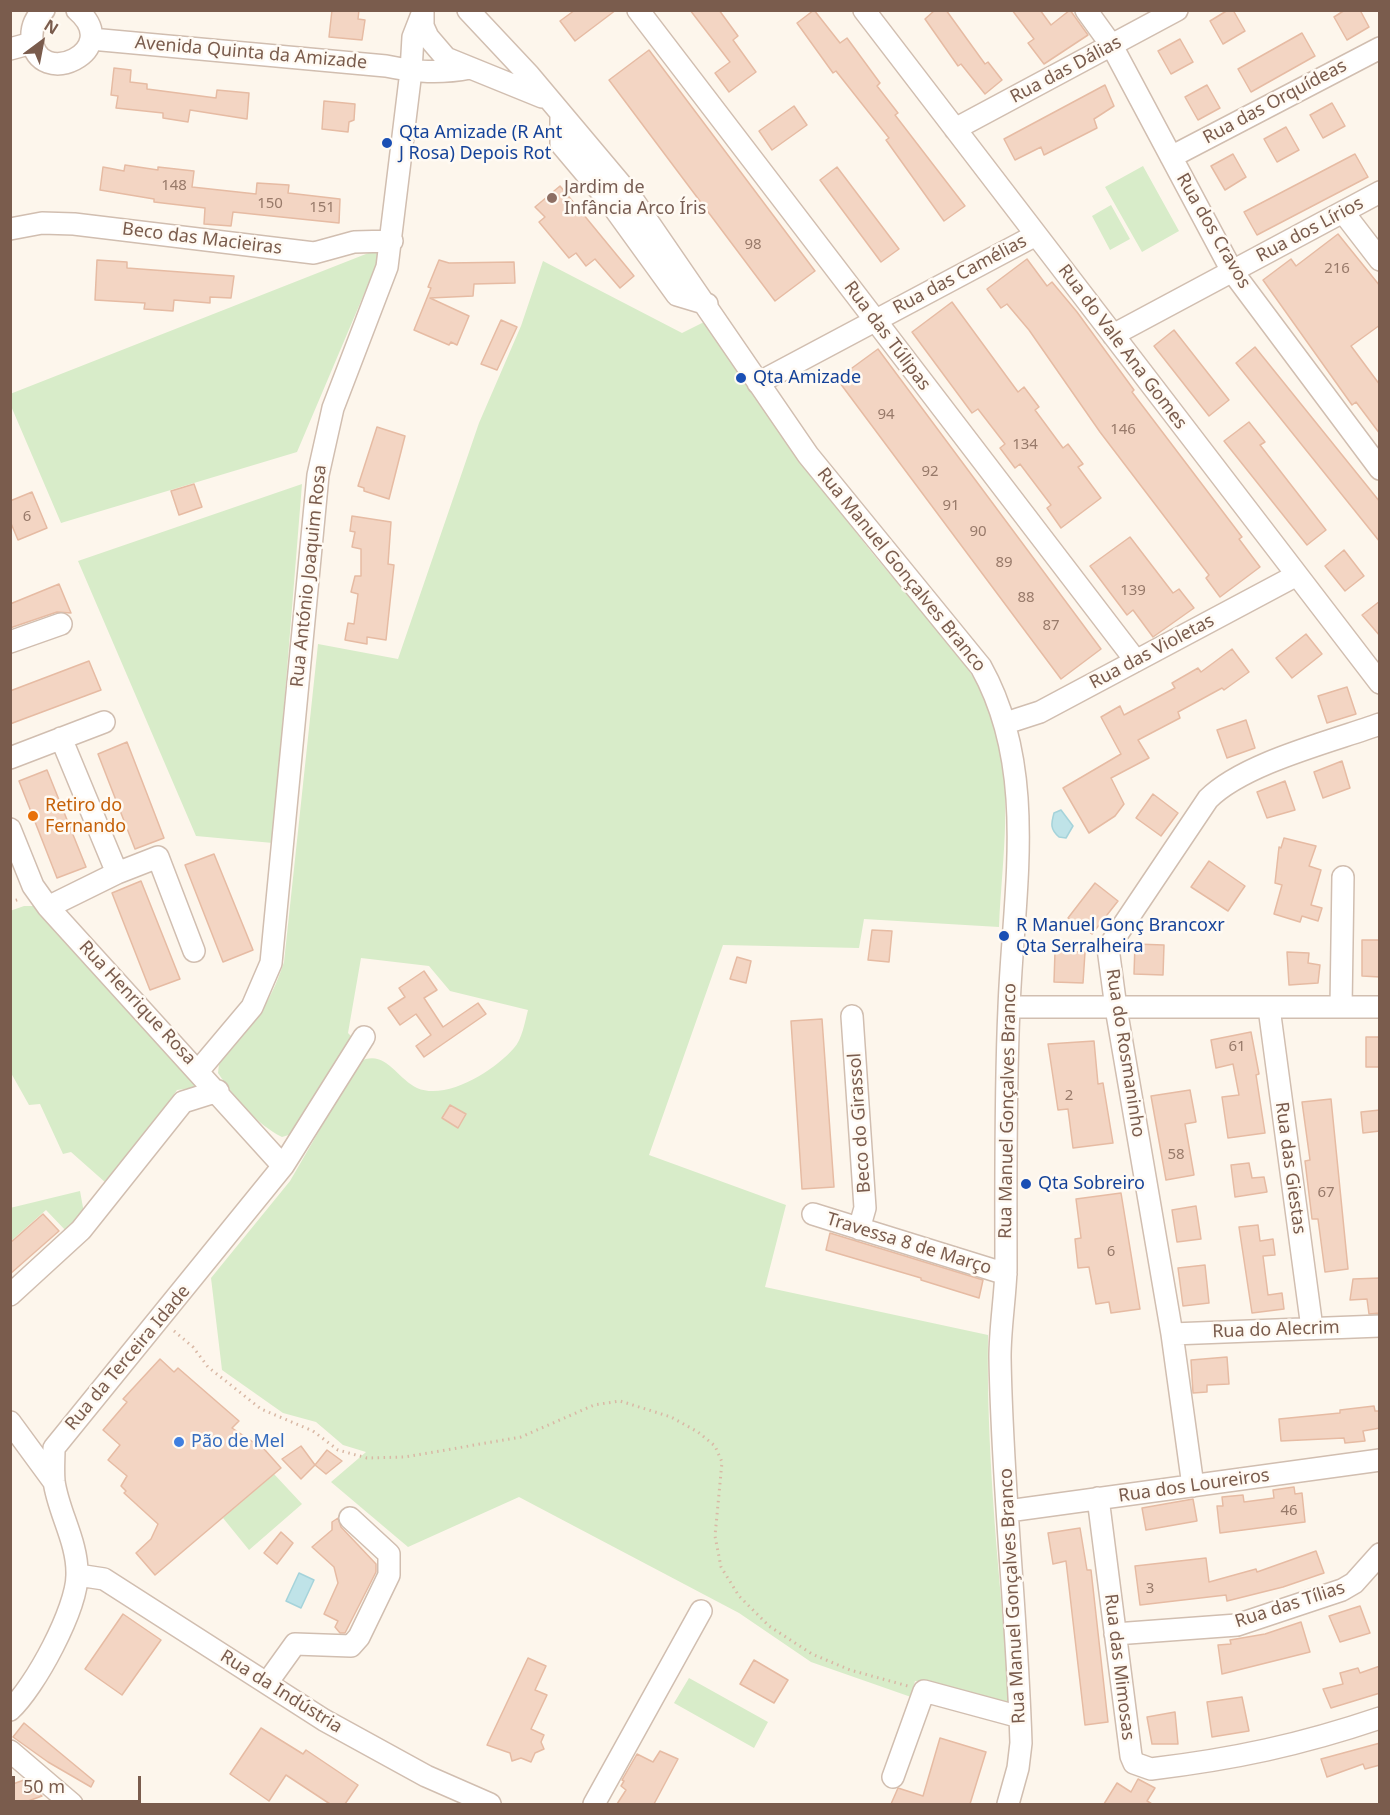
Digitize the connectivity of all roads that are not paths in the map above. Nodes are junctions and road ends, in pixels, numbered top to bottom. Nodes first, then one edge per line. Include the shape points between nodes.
1 (44, 10) edge
2 (77, 10) edge
3 (468, 10) edge
4 (638, 10) edge
5 (864, 10) edge
6 (1086, 10) edge
7 (1178, 10) edge
8 (422, 12) edge
9 (487, 33) junction
10 (91, 39) junction
11 (32, 43) junction
12 (1112, 46) junction
13 (10, 48) edge
14 (1380, 48) edge
15 (473, 68) junction
16 (411, 71) junction
17 (554, 107) junction
18 (955, 129) junction
19 (1172, 157) junction
20 (1380, 192) edge
21 (1343, 212) junction
22 (10, 229) edge
23 (1036, 235) junction
24 (392, 241) junction
25 (1380, 260) edge
26 (1232, 271) junction
27 (875, 320) junction
28 (1113, 335) junction
29 (758, 383) junction
30 (1380, 470) edge
31 (1297, 575) junction
32 (62, 624) dead end
33 (10, 642) edge
34 (1136, 661) junction
35 (1380, 683) edge
36 (104, 722) dead end
37 (1006, 723) junction
38 (1380, 724) edge
39 (61, 738) junction
40 (10, 758) edge
41 (10, 829) edge
42 (117, 873) junction
43 (1343, 877) dead end
44 (48, 907) junction
45 (194, 951) dead end
46 (1009, 1007) junction
47 (1341, 1007) junction
48 (1380, 1007) edge
49 (1116, 1008) junction
50 (1269, 1008) junction
51 (852, 1016) dead end
52 (364, 1037) dead end
53 (199, 1070) junction
54 (218, 1091) junction
55 (283, 1166) junction
56 (813, 1214) dead end
57 (859, 1229) junction
58 (1005, 1274) junction
59 (10, 1295) edge
60 (1380, 1326) edge
61 (1312, 1328) junction
62 (1172, 1334) junction
63 (10, 1422) edge
64 (1380, 1460) edge
65 (54, 1482) junction
66 (1192, 1486) junction
67 (1098, 1498) junction
68 (1008, 1511) junction
69 (350, 1518) dead end
70 (1380, 1554) edge
71 (78, 1575) junction
72 (701, 1611) dead end
73 (1115, 1634) junction
74 (267, 1683) junction
75 (10, 1710) edge
76 (1020, 1717) junction
77 (1380, 1718) edge
78 (13, 1758) edge
79 (893, 1778) dead end
80 (72, 1804) edge
81 (490, 1804) edge
82 (594, 1804) edge
83 (1008, 1804) edge

1 - 11 street via 35,20
2 - 10 street via 90,27
3 - 9 street, Rua Manuel Gonçalves Branco
4 - 27 street, Rua das Túlipas
5 - 18 street, Rua do Vale Ana Gomes
6 - 12 street, Rua dos Cravos
7 - 12 street, Rua das Dálias
8 - 15 street, Rua Manuel Gonçalves Branco via 423,26 435,47 446,58
8 - 16 street, Rua António Joaquim Rosa via 413,37
9 - 15 street via 492,51 483,66
9 - 17 street, Rua Manuel Gonçalves Branco
10 - 11 street via 79,58 59,64 46,61
10 - 16 street, Avenida Quinta da Amizade
11 - 13 street
12 - 18 street, Rua das Dálias
12 - 19 street, Rua dos Cravos
14 - 19 street, Rua das Orquídeas
15 - 16 street via 444,74
15 - 17 street, Rua Manuel Gonçalves Branco
16 - 24 street, Rua António Joaquim Rosa
17 - 29 street, Rua Manuel Gonçalves Branco via 629,194
18 - 23 street, Rua do Vale Ana Gomes
19 - 26 street, Rua dos Cravos
20 - 21 street, Rua dos Lírios
21 - 25 street
21 - 26 street, Rua dos Lírios
22 - 24 street, Beco das Macieiras via 42,223 74,224 314,253 354,242
23 - 27 street, Rua das Camélias
23 - 28 street, Rua do Vale Ana Gomes
24 - 53 street, Rua António Joaquim Rosa via 384,280 333,408 318,475 270,963 252,1006
26 - 28 street, Rua dos Lírios
26 - 30 street, Rua dos Cravos
27 - 29 street, Rua das Camélias
27 - 34 street, Rua das Túlipas
28 - 31 street, Rua do Vale Ana Gomes
29 - 37 street, Rua Manuel Gonçalves Branco via 808,455 981,667
31 - 34 street, Rua das Violetas
31 - 35 street, Rua do Vale Ana Gomes
32 - 33 street
34 - 37 street, Rua das Violetas via 1040,712
36 - 39 street
37 - 46 street, Rua Manuel Gonçalves Branco via 1018,824
38 - 49 street, Rua do Rosmaninho via 1250,770 1232,778 1208,799 1108,948
39 - 40 street
39 - 42 street
41 - 44 street, Rua Henrique Rosa via 33,886
42 - 44 street
42 - 45 street via 158,857
43 - 47 street
44 - 53 street, Rua Henrique Rosa
46 - 49 street
46 - 58 street, Rua Manuel Gonçalves Branco
47 - 48 street
47 - 50 street
49 - 50 street
49 - 62 street, Rua do Rosmaninho
50 - 61 street, Rua das Giestas
51 - 57 street, Beco do Girassol via 865,1208
52 - 55 street, Rua da Terceira Idade
53 - 54 street, Rua Henrique Rosa
54 - 55 street, Rua Henrique Rosa
54 - 59 street via 183,1102 81,1230
55 - 65 street, Rua da Terceira Idade via 54,1448
56 - 57 street, Travessa 8 de Março
57 - 58 street, Travessa 8 de Março
58 - 68 street, Rua Manuel Gonçalves Branco via 1000,1355
60 - 61 street, Rua do Alecrim
61 - 62 street, Rua do Alecrim
62 - 66 street, Rua do Rosmaninho
63 - 65 street
64 - 66 street, Rua dos Loureiros
65 - 71 street, Rua da Terceira Idade via 69,1527
66 - 67 street, Rua dos Loureiros
67 - 68 street, Rua dos Loureiros
67 - 73 street, Rua das Mimosas
68 - 76 street, Rua Manuel Gonçalves Branco
69 - 74 street via 389,1554 389,1575 359,1637 351,1646 295,1644
70 - 73 street, Rua das Tílias via 1354,1583 1342,1590 1237,1625
71 - 74 street, Rua da Indústria via 104,1579
71 - 75 street, Rua da Terceira Idade via 66,1616 40,1671 24,1698
72 - 82 street
73 - 77 street, Rua das Mimosas via 1131,1756 1142,1768 1263,1753
74 - 81 street, Rua da Indústria via 374,1749
76 - 79 street via 924,1690
76 - 83 street, Rua Manuel Gonçalves Branco via 1018,1768
78 - 80 street

